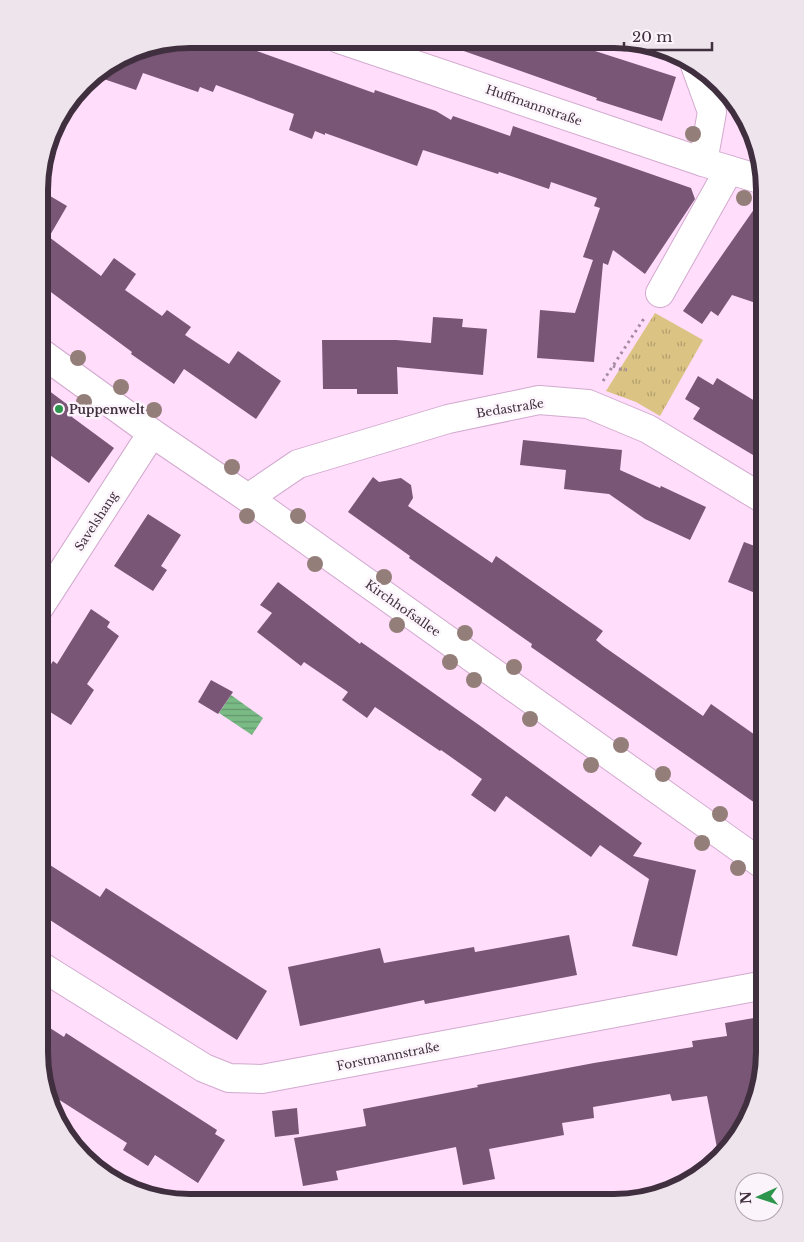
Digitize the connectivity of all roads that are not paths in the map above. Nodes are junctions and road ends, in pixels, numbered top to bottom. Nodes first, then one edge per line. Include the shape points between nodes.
1 (363, 47) edge
2 (705, 80) edge
3 (724, 110) edge
4 (703, 162) junction
5 (729, 170) junction
6 (755, 178) edge
7 (660, 293) road end
8 (47, 357) edge
9 (152, 433) junction
10 (756, 495) edge
11 (248, 498) junction
12 (47, 596) edge
13 (756, 860) edge
14 (47, 970) edge
15 (756, 987) edge

1 - 4 street, Huffmannstraße
2 - 3 street
3 - 4 street
4 - 5 street, Huffmannstraße
5 - 6 street, Huffmannstraße
5 - 7 street
8 - 9 street, Kirchhofsallee
9 - 11 street, Kirchhofsallee
9 - 12 street, Savelshang
10 - 11 street, Bedastraße via 648,429 588,404 539,400 448,419 298,464
11 - 13 street, Kirchhofsallee
14 - 15 street, Forstmannstraße via 204,1068 229,1078 262,1080

